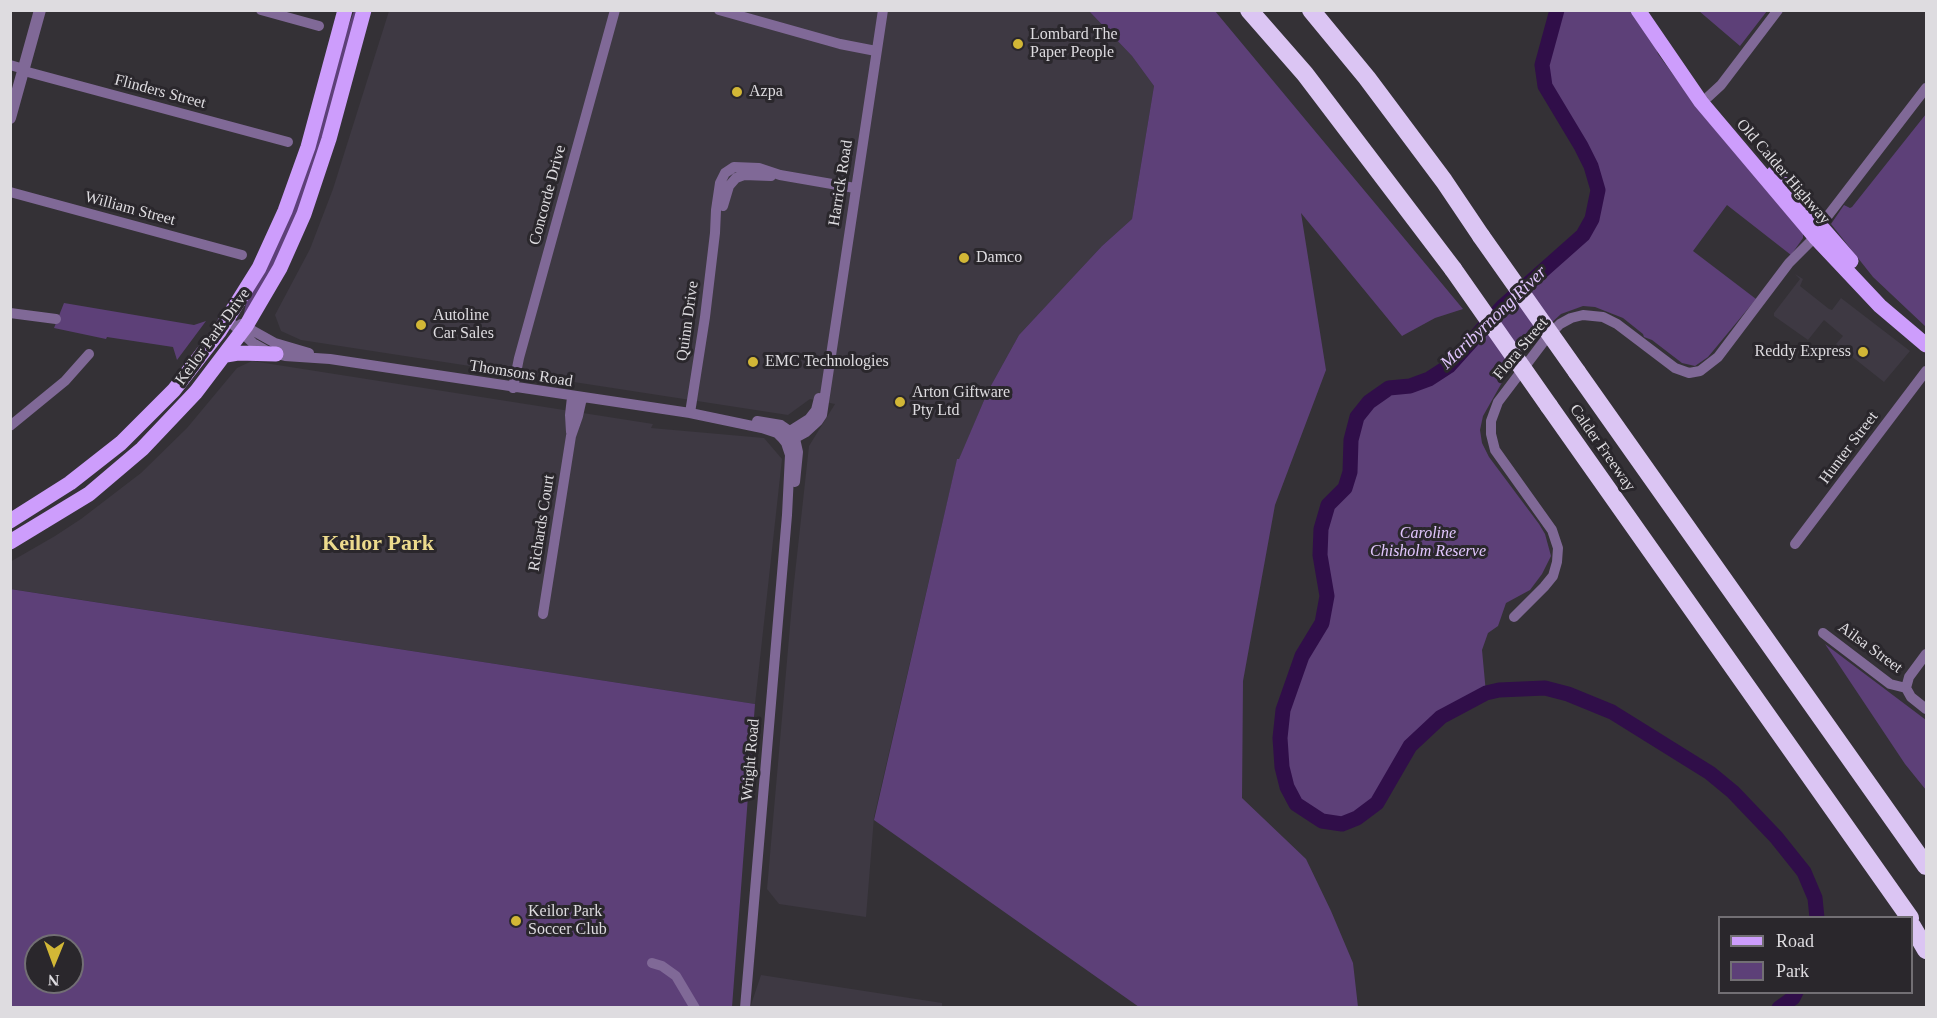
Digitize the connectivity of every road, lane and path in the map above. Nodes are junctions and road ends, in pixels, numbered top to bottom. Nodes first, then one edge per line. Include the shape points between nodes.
1 (40, 10) edge
2 (261, 10) edge
3 (345, 10) edge
4 (364, 10) edge
5 (615, 10) edge
6 (719, 10) edge
7 (883, 10) edge
8 (1249, 10) edge
9 (1311, 10) edge
10 (1640, 10) edge
11 (1778, 10) edge
12 (319, 26) dead end
13 (876, 51) junction
14 (10, 65) edge
15 (24, 70) junction
16 (1926, 88) edge
17 (1705, 99) junction
18 (10, 118) edge
19 (288, 142) dead end
20 (855, 188) junction
21 (10, 192) edge
22 (1817, 232) junction
23 (242, 255) dead end
24 (10, 313) edge
25 (56, 319) dead end
26 (227, 319) junction
27 (244, 330) junction
28 (1923, 343) edge
29 (89, 354) dead end
30 (276, 354) junction
31 (226, 355) junction
32 (330, 359) junction
33 (1926, 371) edge
34 (513, 388) junction
35 (577, 398) junction
36 (690, 413) junction
37 (10, 426) edge
38 (791, 436) junction
39 (77, 478) junction
40 (89, 494) junction
41 (10, 521) edge
42 (10, 542) edge
43 (1795, 544) dead end
44 (543, 614) dead end
45 (1514, 617) dead end
46 (1823, 633) dead end
47 (1926, 654) edge
48 (1906, 688) junction
49 (1926, 709) edge
50 (1926, 866) edge
51 (1908, 916) edge
52 (1913, 923) edge
53 (1913, 929) edge
54 (1926, 939) edge
55 (1926, 950) edge
56 (652, 963) dead end
57 (695, 1008) edge
58 (745, 1008) edge

1 - 15 street
2 - 12 street
3 - 26 main road, Keilor Park Drive via 291,196 266,254
4 - 27 main road, Keilor Park Drive via 304,214 280,268
5 - 34 street, Concorde Drive
6 - 13 street
7 - 13 street, Harrick Road
8 - 51 highway, Calder Freeway, bridge via 1305,74 1453,268
9 - 50 highway, Calder Freeway, bridge via 1444,181
10 - 17 main road, Old Calder Highway
11 - 17 street via 1721,85
13 - 20 street, Harrick Road
14 - 15 street, Flinders Street
15 - 18 street
15 - 19 street, Flinders Street
16 - 22 street, Flora Street
17 - 22 main road, Old Calder Highway
20 - 36 street, Quinn Drive via 780,175 744,175 732,181 715,233
20 - 38 street, Harrick Road via 822,415 813,426
21 - 23 street, William Street
22 - 28 main road, Old Calder Highway via 1905,319
22 - 45 street, Flora Street via 1718,357 1700,371 1689,373 1675,368 1603,317 1571,318 1548,336 1498,402 1491,421 1495,450 1552,530 1558,548 1552,576
24 - 25 street
26 - 27 street, Thomsons Road
26 - 39 main road, Keilor Park Drive via 174,390
27 - 30 street, Thomsons Road via 252,343
27 - 31 main road, Keilor Park Drive
27 - 32 street, Thomsons Road via 283,347
29 - 37 street via 65,381
30 - 31 main road
30 - 32 street, Thomsons Road
31 - 40 main road, Keilor Park Drive via 160,432
32 - 34 street, Thomsons Road
33 - 43 street, Hunter Street
34 - 35 street, Thomsons Road
35 - 36 street, Thomsons Road
35 - 44 street, Richards Court via 579,416 572,436
36 - 38 street, Thomsons Road via 772,423
38 - 58 street, Wright Road via 788,515
39 - 40 main road
39 - 41 main road, Keilor Park Drive
40 - 42 main road, Keilor Park Drive
46 - 48 street, Ailsa Street via 1890,684
47 - 48 street
48 - 49 street, Ailsa Street
52 - 54 highway, Calder Freeway
53 - 55 highway
56 - 57 street via 676,976

